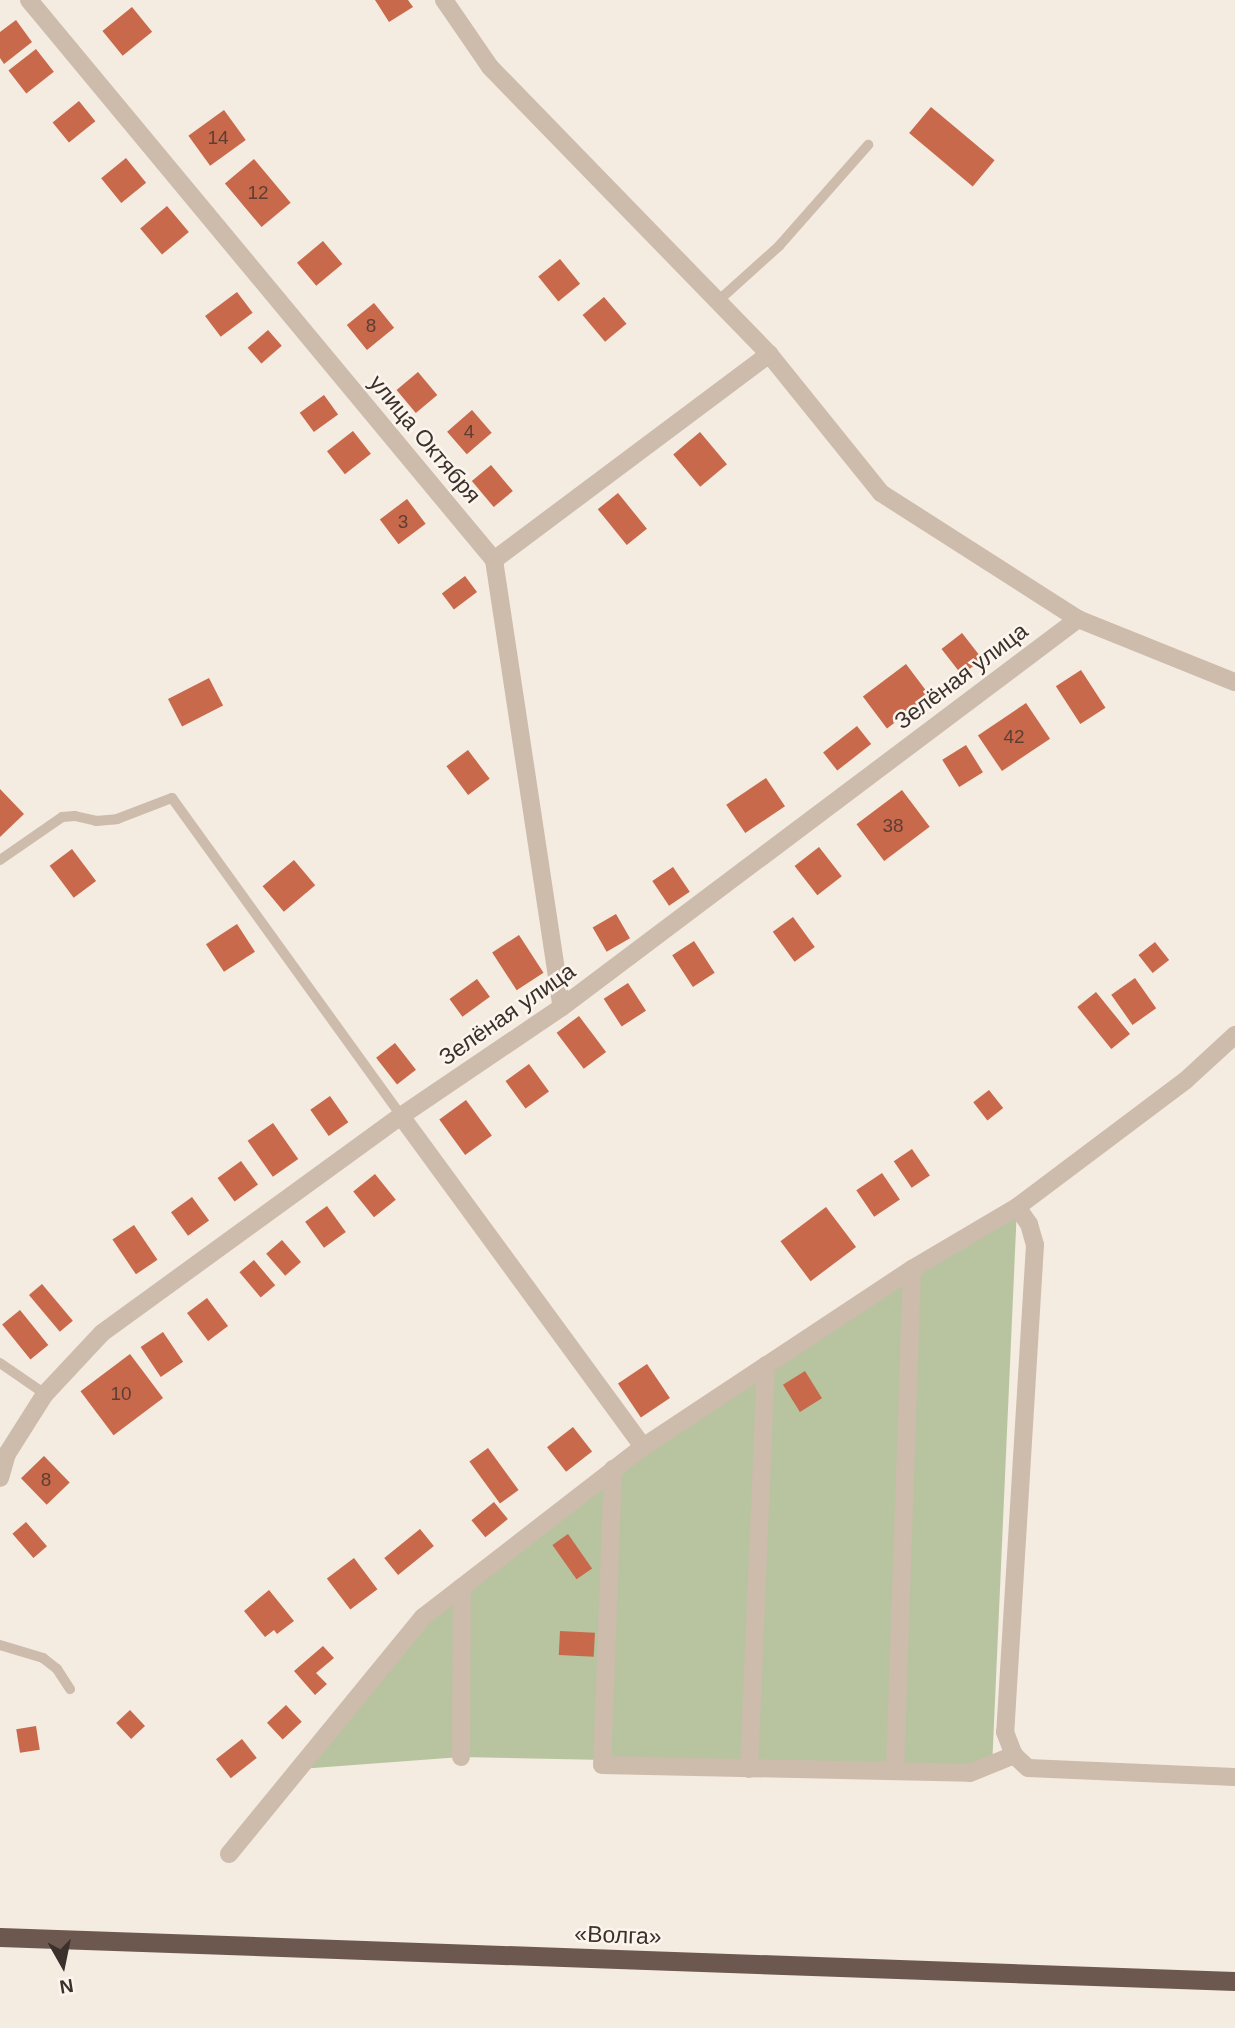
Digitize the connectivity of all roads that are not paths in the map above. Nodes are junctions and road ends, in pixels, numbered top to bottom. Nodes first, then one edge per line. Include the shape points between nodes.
1 (29, 0) edge
2 (444, 0) edge
3 (868, 145) dead end
4 (718, 301) junction
5 (769, 354) junction
6 (494, 560) junction
7 (1078, 619) junction
8 (1235, 682) edge
9 (0, 860) edge
10 (562, 1007) junction
11 (1235, 1035) edge
12 (401, 1116) junction
13 (1017, 1207) junction
14 (912, 1269) junction
15 (0, 1363) edge
16 (766, 1365) junction
17 (45, 1394) junction
18 (643, 1447) junction
19 (613, 1469) junction
20 (0, 1478) edge
21 (462, 1587) junction
22 (0, 1645) edge
23 (71, 1689) dead end
24 (1014, 1755) junction
25 (461, 1757) dead end
26 (748, 1769) junction
27 (895, 1771) junction
28 (1235, 1777) edge
29 (229, 1854) dead end
30 (0, 1937) edge
31 (1235, 1981) edge

1 - 6 street, улица Октября
2 - 4 street via 490,67
3 - 4 lane via 779,246
4 - 5 street
5 - 6 street
5 - 7 street via 881,493
6 - 10 street
7 - 8 street
7 - 10 street, Зелёная улица
9 - 12 lane via 62,817 117,819 172,798
10 - 12 street, Зелёная улица
11 - 13 street via 1176,1088
12 - 17 street, Зелёная улица via 102,1333
12 - 18 street
13 - 14 street
13 - 24 street via 1030,1224 1035,1245 1005,1732
14 - 16 street
14 - 27 street
15 - 17 lane
16 - 18 street
16 - 26 street
17 - 20 street, Зелёная улица via 7,1454
18 - 19 street
19 - 21 street
19 - 26 street via 602,1765
21 - 25 street
21 - 29 street via 423,1617
22 - 23 lane via 43,1658
24 - 27 street via 970,1773
24 - 28 street via 1028,1769
26 - 27 street
30 - 31 highway, «Волга»

